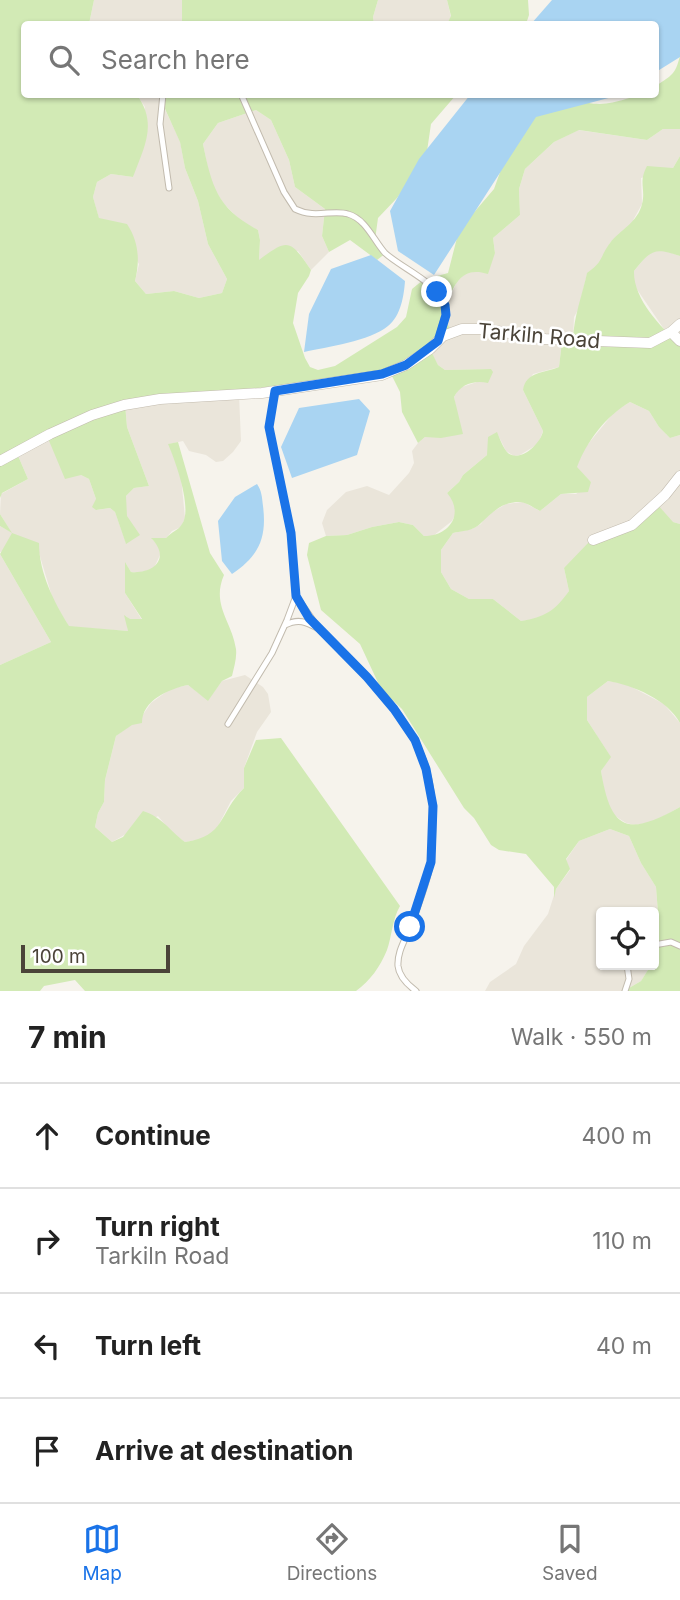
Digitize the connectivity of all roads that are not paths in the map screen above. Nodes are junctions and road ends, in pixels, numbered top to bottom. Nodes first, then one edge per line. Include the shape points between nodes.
1 (163, 98) edge
2 (243, 98) edge
3 (169, 188) dead end
4 (680, 324) edge
5 (671, 332) junction
6 (438, 341) junction
7 (680, 341) edge
8 (275, 391) junction
9 (0, 461) edge
10 (680, 476) edge
11 (593, 540) dead end
12 (296, 596) junction
13 (285, 625) junction
14 (319, 629) junction
15 (228, 724) dead end
16 (659, 945) edge
17 (680, 946) edge
18 (628, 970) edge
19 (416, 991) edge
20 (625, 991) edge

1 - 3 lane via 160,124
2 - 6 lane via 295,209 320,215 348,214 364,225 386,253 437,292 446,315
4 - 5 street, Tarkiln Road
5 - 6 street, Tarkiln Road via 650,343 545,339 462,329
5 - 7 street
6 - 8 street, Tarkiln Road via 406,365 382,374
8 - 9 street, Tarkiln Road via 124,405 92,415
8 - 12 lane via 269,427 291,533
10 - 11 street via 632,525
12 - 13 lane
12 - 14 lane
13 - 14 lane via 305,621
13 - 15 lane
14 - 19 lane via 394,709 415,740 426,769 433,806 431,862 399,952 398,969
16 - 17 lane
18 - 20 lane

